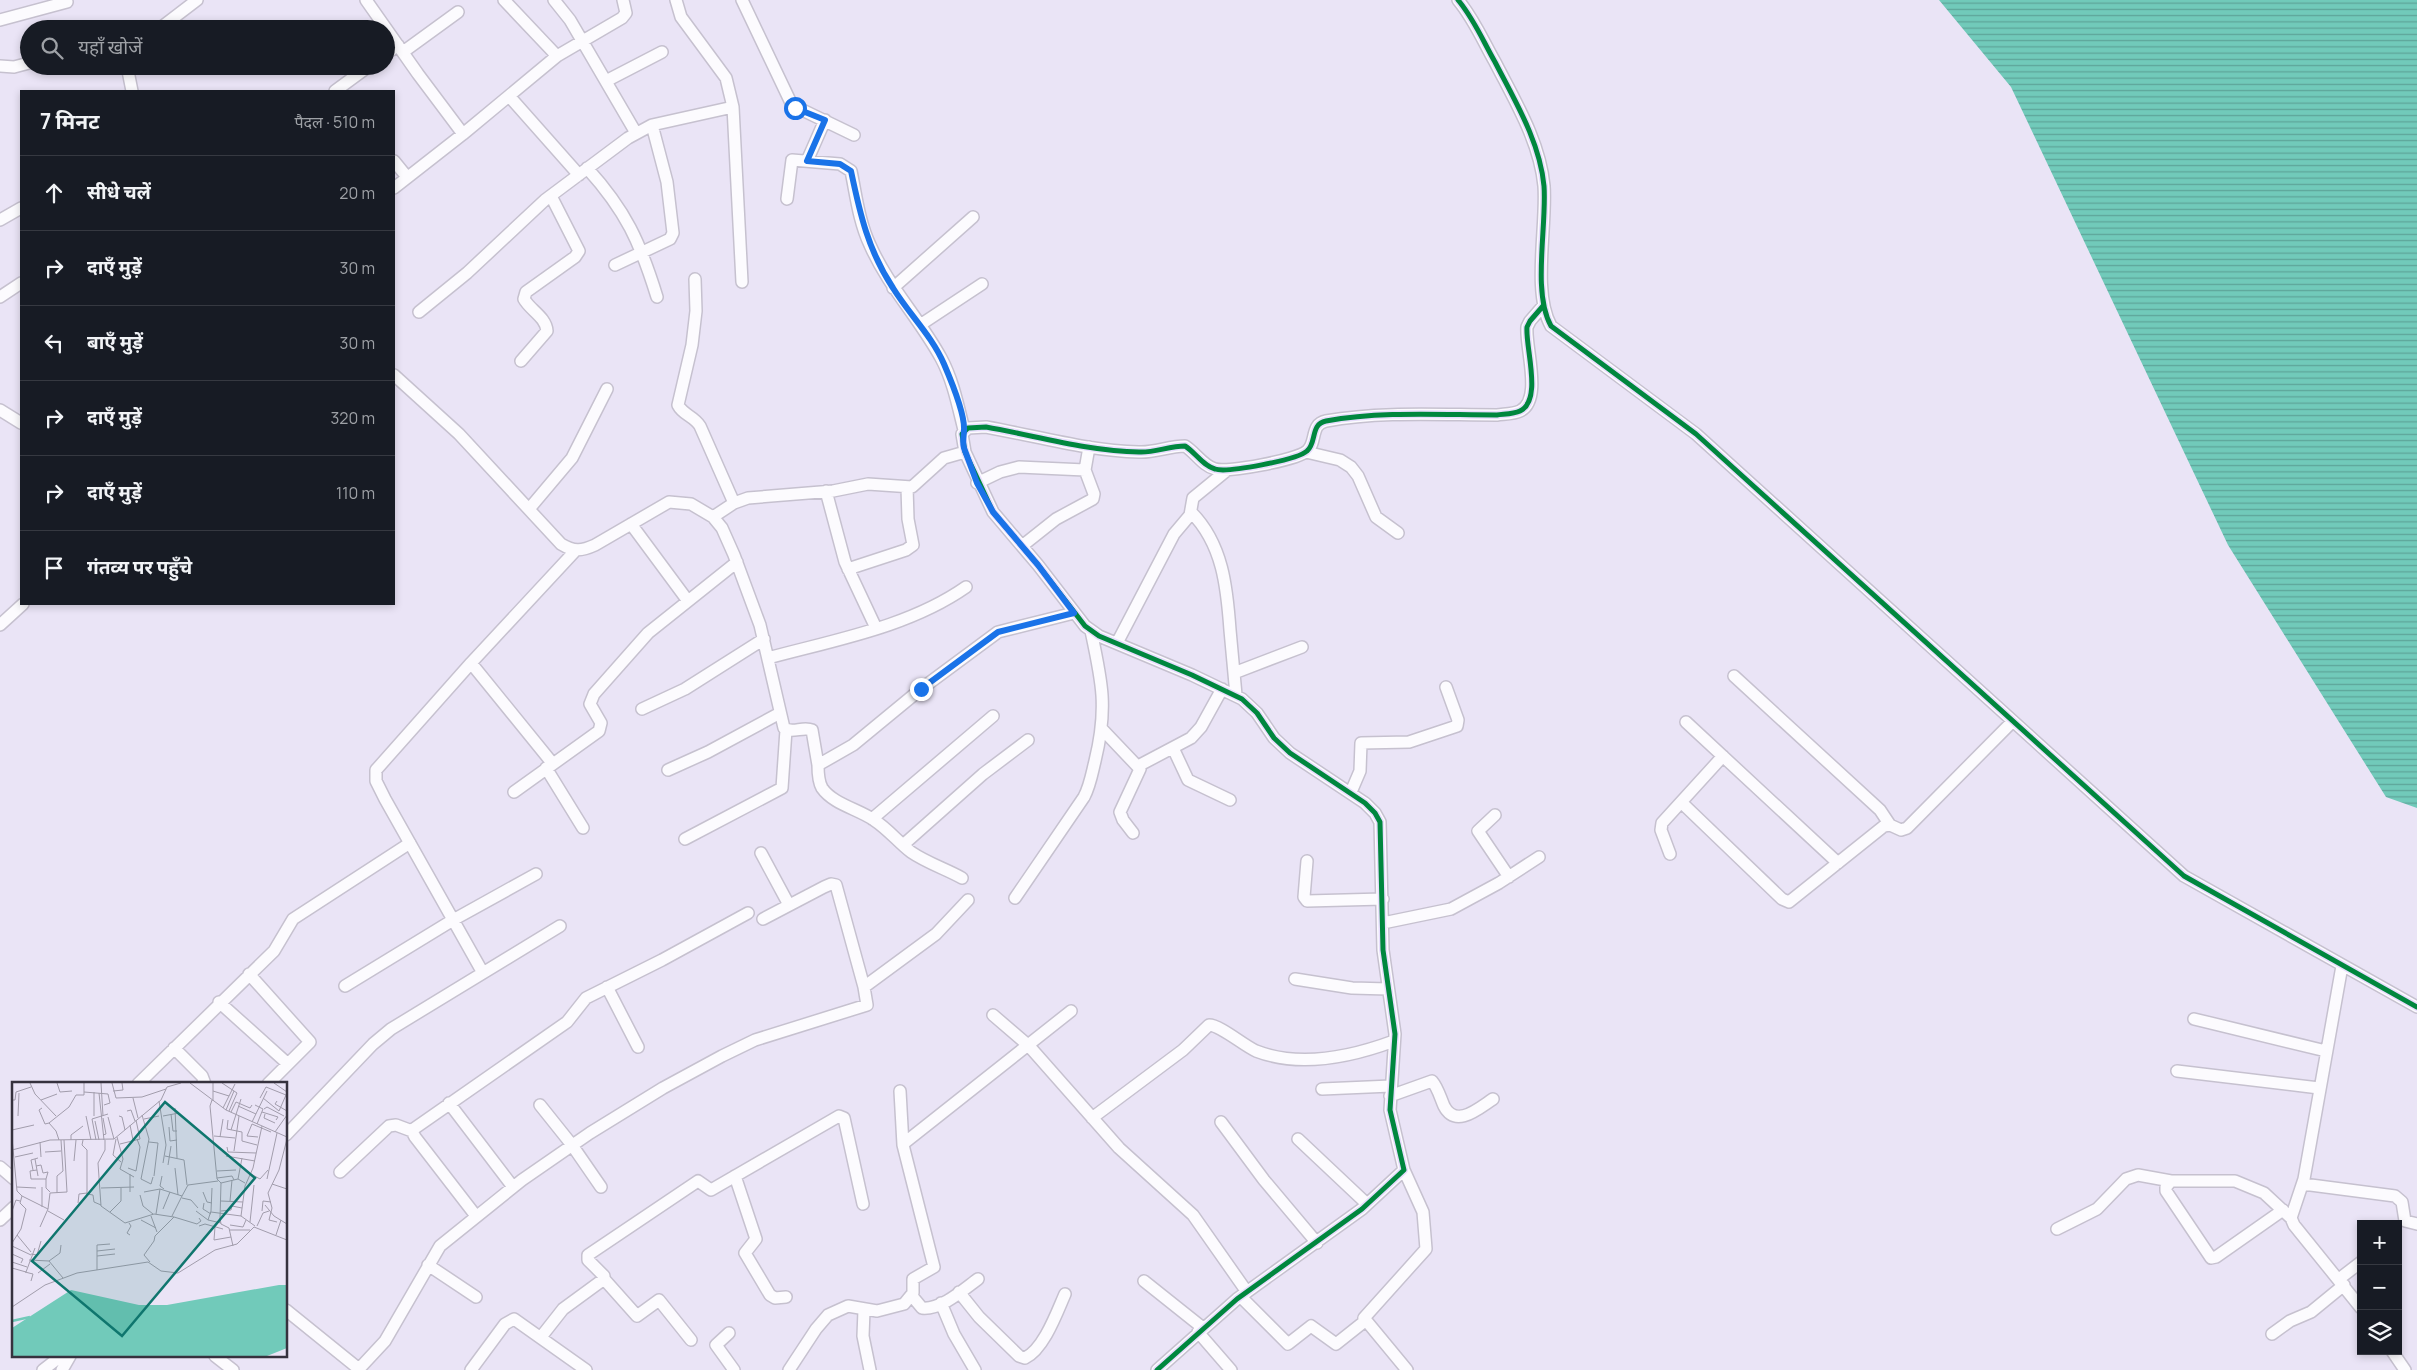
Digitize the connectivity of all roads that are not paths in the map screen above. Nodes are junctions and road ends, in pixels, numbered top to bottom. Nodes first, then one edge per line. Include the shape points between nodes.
1 (197, 0) edge
2 (366, 0) edge
3 (504, 0) edge
4 (554, 0) edge
5 (623, 0) edge
6 (676, 0) edge
7 (742, 0) edge
8 (1458, 0) edge
9 (67, 2) dead end
10 (458, 12) dead end
11 (0, 20) edge
12 (171, 20) edge
13 (380, 20) edge
14 (582, 40) junction
15 (395, 41) edge
16 (401, 49) junction
17 (395, 51) edge
18 (662, 52) dead end
19 (557, 56) junction
20 (20, 65) edge
21 (0, 66) edge
22 (129, 75) edge
23 (357, 75) edge
24 (606, 81) junction
25 (132, 90) edge
26 (336, 90) edge
27 (509, 96) junction
28 (733, 107) junction
29 (825, 120) junction
30 (652, 126) junction
31 (636, 133) junction
32 (463, 134) junction
33 (854, 135) dead end
34 (807, 161) junction
35 (395, 163) edge
36 (583, 172) junction
37 (407, 177) junction
38 (395, 187) edge
39 (550, 196) junction
40 (787, 199) dead end
41 (20, 209) edge
42 (973, 218) dead end
43 (0, 220) edge
44 (643, 252) junction
45 (615, 265) dead end
46 (695, 279) dead end
47 (742, 282) dead end
48 (20, 284) edge
49 (982, 284) dead end
50 (893, 288) junction
51 (0, 296) edge
52 (657, 297) dead end
53 (1543, 306) junction
54 (419, 312) dead end
55 (920, 325) junction
56 (521, 361) dead end
57 (395, 375) edge
58 (606, 389) dead end
59 (0, 410) edge
60 (20, 422) edge
61 (964, 430) junction
62 (1090, 447) junction
63 (965, 452) junction
64 (1306, 452) junction
65 (1085, 470) junction
66 (1226, 471) junction
67 (977, 483) junction
68 (907, 487) junction
69 (826, 491) junction
70 (734, 503) junction
71 (529, 509) junction
72 (1192, 512) junction
73 (714, 517) junction
74 (631, 524) junction
75 (1398, 533) dead end
76 (1022, 546) junction
77 (576, 550) junction
78 (737, 562) junction
79 (848, 569) junction
80 (966, 587) dead end
81 (688, 601) junction
82 (22, 605) edge
83 (1074, 613) junction
84 (0, 625) edge
85 (876, 628) junction
86 (1091, 631) junction
87 (764, 639) junction
88 (1117, 643) junction
89 (1302, 647) dead end
90 (768, 658) junction
91 (471, 663) junction
92 (1234, 672) junction
93 (1734, 676) dead end
94 (1446, 687) dead end
95 (1222, 689) junction
96 (1236, 696) junction
97 (642, 709) dead end
98 (780, 712) junction
99 (993, 716) dead end
100 (2013, 721) junction
101 (1686, 722) dead end
102 (1102, 728) junction
103 (786, 730) junction
104 (1028, 740) dead end
105 (1173, 748) junction
106 (1723, 756) junction
107 (818, 765) junction
108 (549, 766) junction
109 (1138, 766) junction
110 (668, 770) dead end
111 (514, 792) dead end
112 (1351, 792) junction
113 (1230, 800) dead end
114 (1681, 802) junction
115 (1495, 815) dead end
116 (872, 818) junction
117 (1890, 825) junction
118 (583, 828) dead end
119 (1133, 833) dead end
120 (685, 839) dead end
121 (410, 843) junction
122 (903, 845) junction
123 (761, 853) dead end
124 (1670, 854) dead end
125 (1539, 856) dead end
126 (1307, 861) dead end
127 (1838, 863) junction
128 (536, 874) dead end
129 (1508, 877) junction
130 (962, 878) dead end
131 (1015, 898) dead end
132 (1383, 899) junction
133 (968, 900) dead end
134 (789, 905) junction
135 (748, 913) dead end
136 (763, 919) dead end
137 (453, 920) junction
138 (1383, 923) junction
139 (560, 926) dead end
140 (2342, 966) junction
141 (483, 973) junction
142 (249, 974) junction
143 (1295, 979) dead end
144 (345, 986) dead end
145 (607, 987) junction
146 (864, 987) junction
147 (1388, 989) junction
148 (219, 1002) junction
149 (2417, 1007) edge
150 (1071, 1011) dead end
151 (993, 1015) dead end
152 (2194, 1018) dead end
153 (1394, 1041) junction
154 (1029, 1046) junction
155 (638, 1047) dead end
156 (174, 1048) junction
157 (2326, 1051) junction
158 (288, 1064) junction
159 (2177, 1071) dead end
160 (140, 1082) edge
161 (204, 1082) edge
162 (270, 1082) edge
163 (2319, 1088) junction
164 (1322, 1089) dead end
165 (900, 1091) dead end
166 (1391, 1091) junction
167 (1493, 1099) dead end
168 (449, 1103) junction
169 (540, 1105) dead end
170 (1092, 1118) junction
171 (1221, 1122) dead end
172 (412, 1131) junction
173 (288, 1133) edge
174 (1298, 1139) dead end
175 (904, 1144) junction
176 (572, 1145) junction
177 (0, 1167) edge
178 (1404, 1170) junction
179 (340, 1172) dead end
180 (735, 1176) junction
181 (12, 1177) edge
182 (2171, 1181) junction
183 (2303, 1184) junction
184 (513, 1187) junction
185 (601, 1187) dead end
186 (863, 1204) dead end
187 (1367, 1204) junction
188 (12, 1209) edge
189 (2287, 1214) junction
190 (476, 1216) junction
191 (0, 1220) edge
192 (2407, 1225) edge
193 (2057, 1229) dead end
194 (1317, 1244) junction
195 (428, 1265) junction
196 (2358, 1265) edge
197 (604, 1279) junction
198 (978, 1279) dead end
199 (1144, 1281) dead end
200 (2341, 1282) junction
201 (959, 1292) junction
202 (1065, 1294) dead end
203 (1244, 1294) junction
204 (912, 1296) junction
205 (476, 1297) dead end
206 (786, 1297) dead end
207 (941, 1303) junction
208 (2357, 1303) edge
209 (864, 1310) junction
210 (288, 1312) edge
211 (1364, 1321) junction
212 (1201, 1330) junction
213 (729, 1333) dead end
214 (2272, 1334) dead end
215 (541, 1337) junction
216 (691, 1340) dead end
217 (2395, 1355) edge
218 (58, 1358) edge
219 (69, 1358) edge
220 (217, 1358) edge
221 (358, 1369) edge
222 (582, 1369) edge
223 (43, 1370) edge
224 (62, 1370) edge
225 (233, 1370) edge
226 (471, 1370) edge
227 (734, 1370) edge
228 (789, 1370) edge
229 (870, 1370) edge
230 (976, 1370) edge
231 (1157, 1370) edge
232 (1231, 1370) edge
233 (1407, 1370) edge
234 (2405, 1370) edge

1 - 12 street
2 - 13 street
3 - 19 street
4 - 14 street
5 - 14 street via 626,13 622,18
6 - 28 street via 681,17 723,73
7 - 29 street via 792,105
8 - 53 street via 1469,13 1512,95 1541,166 1544,187
9 - 11 street
10 - 16 street
14 - 19 street
14 - 24 street
15 - 16 street
16 - 17 street
16 - 32 street
18 - 24 street
19 - 27 street
20 - 21 street
22 - 25 street
23 - 26 street
24 - 31 street
27 - 32 street
27 - 36 street
28 - 30 street
28 - 47 street
29 - 33 street
29 - 34 street
30 - 31 street
30 - 44 street via 667,182 673,233 670,239
31 - 36 street
32 - 37 street
34 - 40 street via 791,161
34 - 50 street via 840,164 851,171 863,228
35 - 37 street
36 - 39 street
36 - 44 street via 616,203
37 - 38 street
39 - 54 street via 467,273
39 - 56 street via 579,251 526,292 524,299 546,323 547,331
41 - 43 street
42 - 50 street
44 - 45 street
44 - 52 street
46 - 70 street via 692,345 678,405 700,426
48 - 51 street
49 - 55 street
50 - 55 street
53 - 64 street via 1527,327 1531,385 1529,402 1524,409 1497,415 1390,416 1324,422 1316,428
53 - 100 street via 1557,332 1696,434
55 - 61 street via 944,362
57 - 71 street via 459,434
58 - 71 street via 572,458
59 - 60 street
61 - 62 street via 986,426
61 - 63 street
62 - 65 street
62 - 66 street via 1145,452 1185,446 1209,466
63 - 67 street
63 - 68 street via 944,458 917,484
64 - 66 street
64 - 75 street via 1340,460 1351,467 1376,516
65 - 67 street via 1019,467
65 - 76 street via 1093,499 1056,519
66 - 72 street via 1195,495
67 - 76 street via 993,512
68 - 69 street via 868,484
68 - 79 street via 913,545
69 - 70 street via 748,498
69 - 79 street
70 - 73 street
71 - 77 street via 561,544
72 - 88 street via 1174,534
72 - 92 street via 1207,529 1221,566 1229,608
73 - 74 street via 691,504 669,502
73 - 78 street
74 - 77 street via 595,544
74 - 81 street
76 - 83 street
77 - 91 street
78 - 81 street
78 - 87 street
79 - 85 street
80 - 85 street via 936,606
81 - 108 street via 638,642 594,694 590,704 601,723 599,731
82 - 84 street
83 - 86 street
83 - 107 street via 998,632 928,683 853,745
85 - 90 street
86 - 88 street
86 - 102 street via 1102,683
87 - 90 street
87 - 97 street via 685,689
88 - 95 street
89 - 92 street
90 - 98 street
91 - 108 street
91 - 121 street via 376,770 376,781
92 - 96 street
93 - 117 street via 1880,810
94 - 112 street via 1458,720 1457,726 1410,742 1361,743 1360,771
95 - 96 street
95 - 105 street via 1195,735
96 - 112 street via 1258,713 1274,738 1290,753
98 - 103 street
98 - 110 street
99 - 116 street
100 - 117 street via 1909,826 1901,830
100 - 140 street via 2184,876
101 - 106 street
102 - 109 street
102 - 131 street via 1086,792
103 - 107 street via 812,730
103 - 120 street via 782,788
104 - 122 street via 983,774
105 - 109 street
105 - 113 street via 1188,780
106 - 114 street
106 - 127 street
107 - 116 street via 818,778 825,791
108 - 111 street
108 - 118 street
109 - 119 street via 1140,773 1120,812
112 - 132 street via 1375,813 1380,822
114 - 124 street via 1661,826
114 - 127 street via 1786,901 1793,899
115 - 129 street via 1478,831
116 - 122 street
117 - 127 street via 1884,826
121 - 137 street
121 - 142 street via 297,916 274,950
122 - 130 street via 920,858
123 - 134 street
125 - 129 street
126 - 132 street via 1304,897 1307,901
128 - 137 street
129 - 138 street via 1451,909
132 - 138 street
133 - 146 street via 936,934
134 - 136 street
134 - 146 street via 824,886 836,885
135 - 145 street
137 - 141 street
137 - 144 street
138 - 147 street
139 - 141 street
140 - 149 street
140 - 157 street
141 - 173 street via 381,1037
142 - 148 street
142 - 158 street via 309,1040 309,1044
143 - 147 street via 1352,988
145 - 155 street
145 - 168 street via 586,998 567,1022
146 - 176 street via 868,1002 864,1007 738,1048 663,1088
147 - 153 street
148 - 156 street
148 - 158 street
150 - 154 street
151 - 154 street
152 - 157 street
153 - 166 street
153 - 170 street via 1354,1054 1288,1060 1256,1051 1216,1026 1209,1025 1183,1050
154 - 170 street
154 - 175 street
156 - 160 street
156 - 161 street
157 - 163 street
158 - 162 street
159 - 163 street
163 - 183 street
164 - 166 street
165 - 175 street
166 - 167 street via 1432,1081 1447,1110 1462,1117
166 - 178 street via 1393,1129
168 - 172 street
168 - 184 street
169 - 176 street
170 - 203 street via 1148,1176 1193,1215
171 - 194 street
172 - 179 street via 389,1126
172 - 190 street
174 - 187 street
175 - 204 street via 934,1265 914,1277
176 - 184 street
176 - 185 street
177 - 181 street
178 - 187 street
178 - 211 street via 1423,1212 1426,1249
180 - 186 street via 842,1116
180 - 197 street via 711,1190 698,1180 588,1255 588,1260
180 - 206 street via 756,1239 745,1253 770,1295
182 - 189 street via 2235,1181 2264,1193
182 - 189 street via 2166,1191 2211,1258 2216,1258
182 - 193 street via 2133,1176 2097,1209
183 - 189 street
183 - 192 street via 2396,1196 2402,1202
184 - 190 street
187 - 194 street
188 - 191 street
189 - 200 street
190 - 195 street via 447,1239
194 - 203 street
195 - 205 street
195 - 221 street via 384,1341
196 - 200 street
197 - 215 street via 569,1304
197 - 216 street via 637,1316 659,1300
198 - 201 street
199 - 212 street
200 - 208 street
200 - 214 street via 2311,1312
201 - 202 street via 991,1329 1026,1358 1036,1350
201 - 207 street
203 - 211 street via 1288,1344 1311,1326 1336,1344
203 - 212 street
204 - 207 street via 922,1308
204 - 209 street via 904,1304 890,1309
207 - 230 street via 954,1334
209 - 228 street via 848,1306 828,1315
209 - 229 street via 863,1336
210 - 221 street
211 - 233 street
212 - 231 street
212 - 232 street
213 - 227 street via 716,1345
215 - 222 street
215 - 226 street via 519,1321 509,1320
217 - 234 street
218 - 223 street
219 - 224 street
220 - 225 street

